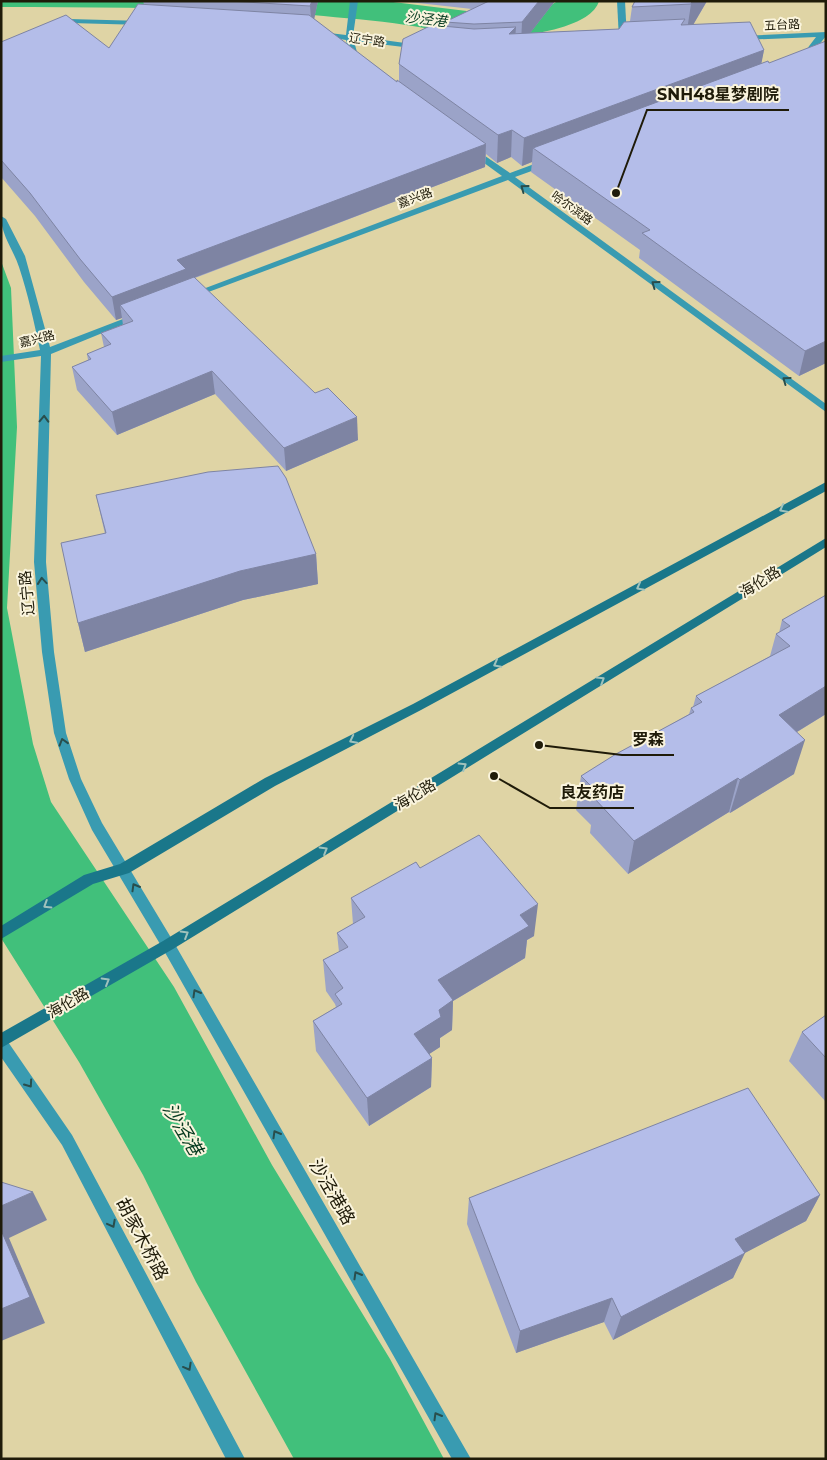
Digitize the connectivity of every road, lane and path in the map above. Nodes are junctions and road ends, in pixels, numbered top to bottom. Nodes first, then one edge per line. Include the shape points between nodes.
1 (354, 1) edge
2 (621, 1) edge
3 (149, 23) edge
4 (52, 28) edge
5 (310, 32) edge
6 (824, 34) edge
7 (348, 38) junction
8 (732, 38) edge
9 (632, 43) edge
10 (426, 48) edge
11 (793, 66) edge
12 (365, 70) edge
13 (462, 143) edge
14 (555, 160) edge
15 (508, 177) junction
16 (1, 219) edge
17 (180, 300) edge
18 (144, 314) edge
19 (46, 352) junction
20 (1, 359) edge
21 (826, 408) edge
22 (826, 486) edge
23 (826, 542) edge
24 (124, 869) junction
25 (1, 933) edge
26 (168, 945) junction
27 (1, 1043) edge
28 (236, 1459) edge
29 (462, 1459) edge

1 - 7 street
2 - 9 street via 618,44
3 - 4 street via 69,21
5 - 7 street, 辽宁路
6 - 8 street, 五台路
6 - 11 street via 807,56
7 - 10 street, 辽宁路
7 - 12 street via 355,58
13 - 15 street, 哈尔滨路
14 - 15 street, 嘉兴路
15 - 17 street, 嘉兴路
21 -> 15 street, 哈尔滨路
16 - 19 street, 辽宁路 via 20,256
18 - 19 street, 嘉兴路
19 - 20 street, 嘉兴路
24 -> 19 street, 辽宁路 via 97,826 74,779 60,733 48,652 40,562
22 -> 24 main road via 417,707 270,782
26 -> 23 main road, 海伦路
24 -> 25 main road via 88,879
26 -> 24 street, 辽宁路
27 -> 26 main road, 海伦路
29 -> 26 street, 沙泾港路
27 -> 28 street, 胡家木桥路 via 68,1140

